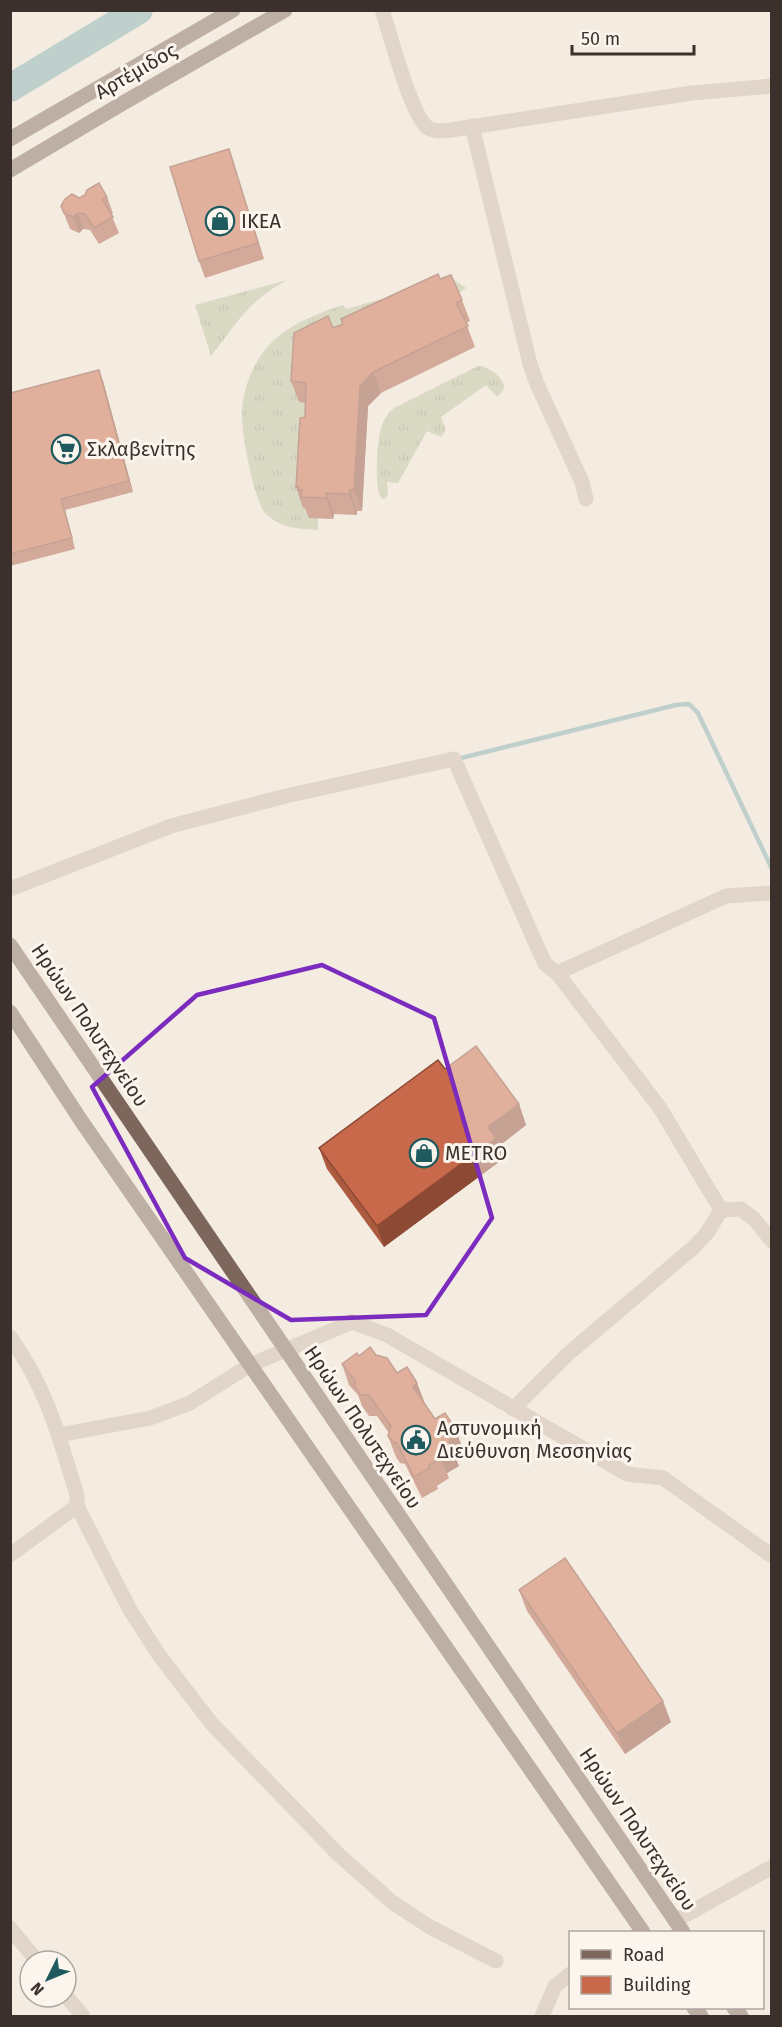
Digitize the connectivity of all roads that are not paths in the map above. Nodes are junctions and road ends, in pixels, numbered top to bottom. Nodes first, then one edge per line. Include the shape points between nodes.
1 (233, 10) edge
2 (285, 10) edge
3 (382, 10) edge
4 (771, 86) edge
5 (472, 126) junction
6 (10, 140) edge
7 (10, 170) edge
8 (586, 499) dead end
9 (10, 889) edge
10 (771, 893) edge
11 (10, 945) edge
12 (557, 973) junction
13 (10, 1012) edge
14 (721, 1210) junction
15 (771, 1241) edge
16 (10, 1337) edge
17 (285, 1350) junction
18 (250, 1365) junction
19 (513, 1408) junction
20 (59, 1435) junction
21 (77, 1506) junction
22 (770, 1551) edge
23 (10, 1555) edge
24 (771, 1867) edge
25 (679, 1927) edge
26 (10, 1928) edge
27 (642, 1931) edge
28 (27, 1949) edge
29 (496, 1961) dead end
30 (569, 1975) edge
31 (542, 2016) edge

1 - 6 main road, Αρτέμιδος
2 - 7 main road, Αρτέμιδος
3 - 5 street via 421,121 437,130
4 - 5 street via 692,93
5 - 8 street via 530,364
9 - 12 street via 171,826 454,759 545,964
10 - 12 street via 726,896
11 - 17 main road, Ηρώων Πολυτεχνείου
12 - 14 street via 660,1108
13 - 18 main road
14 - 15 street via 741,1209
14 - 19 street via 694,1247 568,1354
16 - 20 street via 38,1381
17 - 18 street
17 - 19 street via 352,1322 387,1335
17 - 25 main road, Ηρώων Πολυτεχνείου
18 - 20 street via 190,1403 160,1415
18 - 27 main road
19 - 22 street via 627,1474 663,1478
20 - 21 street
21 - 23 street
21 - 29 street via 130,1610 212,1724 339,1855 392,1902
24 - 25 street
26 - 28 street
30 - 31 street via 555,1986

